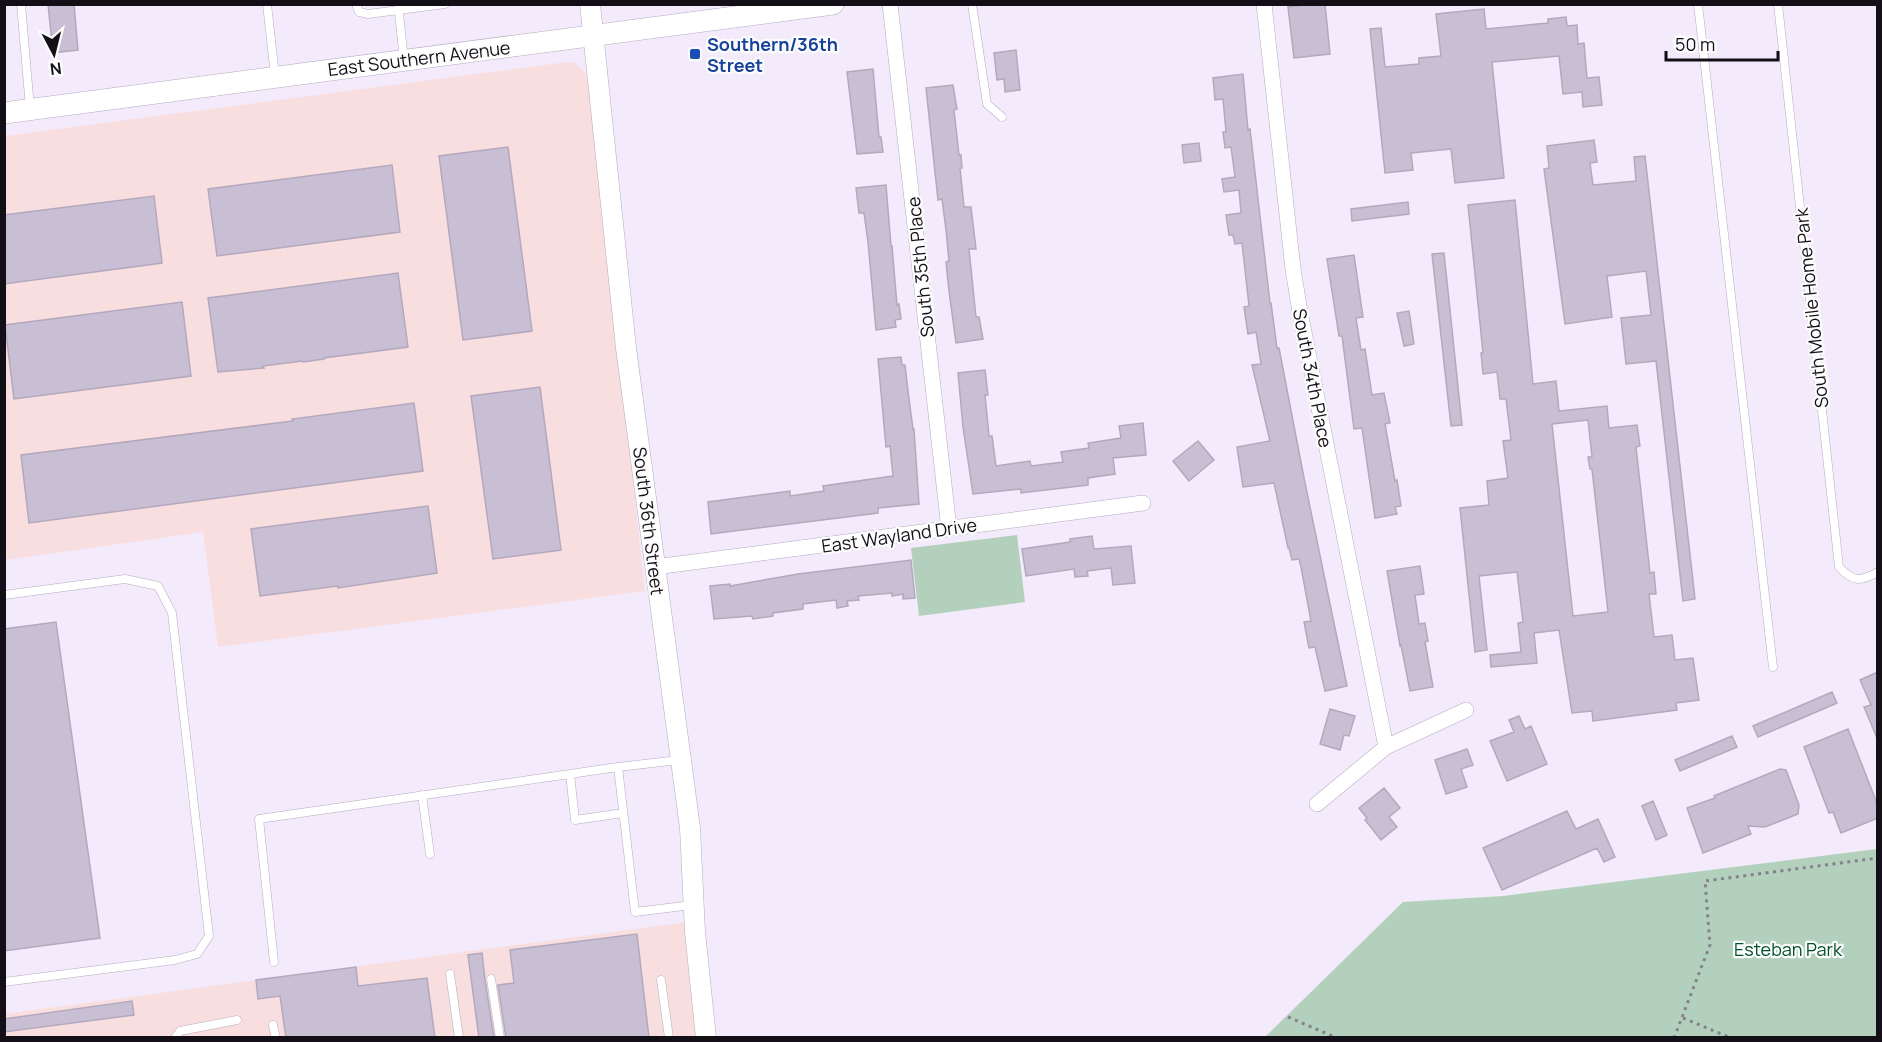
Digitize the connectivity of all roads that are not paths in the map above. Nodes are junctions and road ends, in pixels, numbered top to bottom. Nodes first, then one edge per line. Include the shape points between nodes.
1 (21, 4) edge
2 (267, 4) edge
3 (356, 4) edge
4 (445, 4) edge
5 (590, 4) edge
6 (833, 4) edge
7 (890, 4) edge
8 (972, 4) edge
9 (1264, 4) edge
10 (1698, 4) edge
11 (1778, 4) edge
12 (398, 8) edge
13 (776, 8) edge
14 (755, 10) edge
15 (594, 35) junction
16 (404, 60) junction
17 (275, 77) junction
18 (30, 110) junction
19 (4, 113) edge
20 (1002, 117) dead end
21 (1143, 503) dead end
22 (949, 529) junction
23 (655, 567) junction
24 (1878, 572) edge
25 (4, 595) edge
26 (1773, 667) dead end
27 (1466, 710) dead end
28 (1386, 747) junction
29 (680, 760) junction
30 (618, 767) junction
31 (570, 774) junction
32 (422, 795) junction
33 (1317, 804) dead end
34 (623, 813) junction
35 (430, 854) dead end
36 (694, 904) junction
37 (274, 962) dead end
38 (450, 974) dead end
39 (491, 979) dead end
40 (662, 980) dead end
41 (4, 982) edge
42 (237, 1020) dead end
43 (273, 1025) dead end
44 (175, 1038) edge
45 (276, 1038) edge
46 (459, 1038) edge
47 (500, 1038) edge
48 (669, 1038) edge
49 (706, 1038) edge

1 - 18 lane
2 - 17 lane
3 - 12 lane via 359,12 368,14
4 - 12 lane
5 - 15 street, South 36th Street
6 - 13 main road, East Southern Avenue
7 - 22 street, South 35th Place
8 - 20 lane via 987,104
9 - 28 street, South 34th Place via 1300,312
10 - 26 lane
11 - 24 lane, South Mobile Home Park via 1839,567 1856,580
12 - 16 lane
13 - 14 main road, East Southern Avenue
14 - 15 main road, East Southern Avenue
15 - 16 main road, East Southern Avenue
15 - 23 street, South 36th Street via 626,348
16 - 17 main road, East Southern Avenue
17 - 18 main road, East Southern Avenue
18 - 19 main road, East Southern Avenue
21 - 22 street, East Wayland Drive
22 - 23 street, East Wayland Drive
23 - 29 street, South 36th Street
25 - 41 lane via 125,579 158,586 172,613 209,936 197,954 175,960
27 - 28 street
28 - 33 street
29 - 30 lane
29 - 36 street, South 36th Street via 690,828
30 - 31 lane
30 - 34 lane
31 - 32 lane
31 - 34 lane via 575,820
32 - 35 lane
32 - 37 lane via 259,819
34 - 36 lane via 635,912
36 - 49 street, South 36th Street
38 - 46 lane
39 - 47 lane
40 - 48 lane
42 - 44 lane via 180,1031
43 - 45 lane

